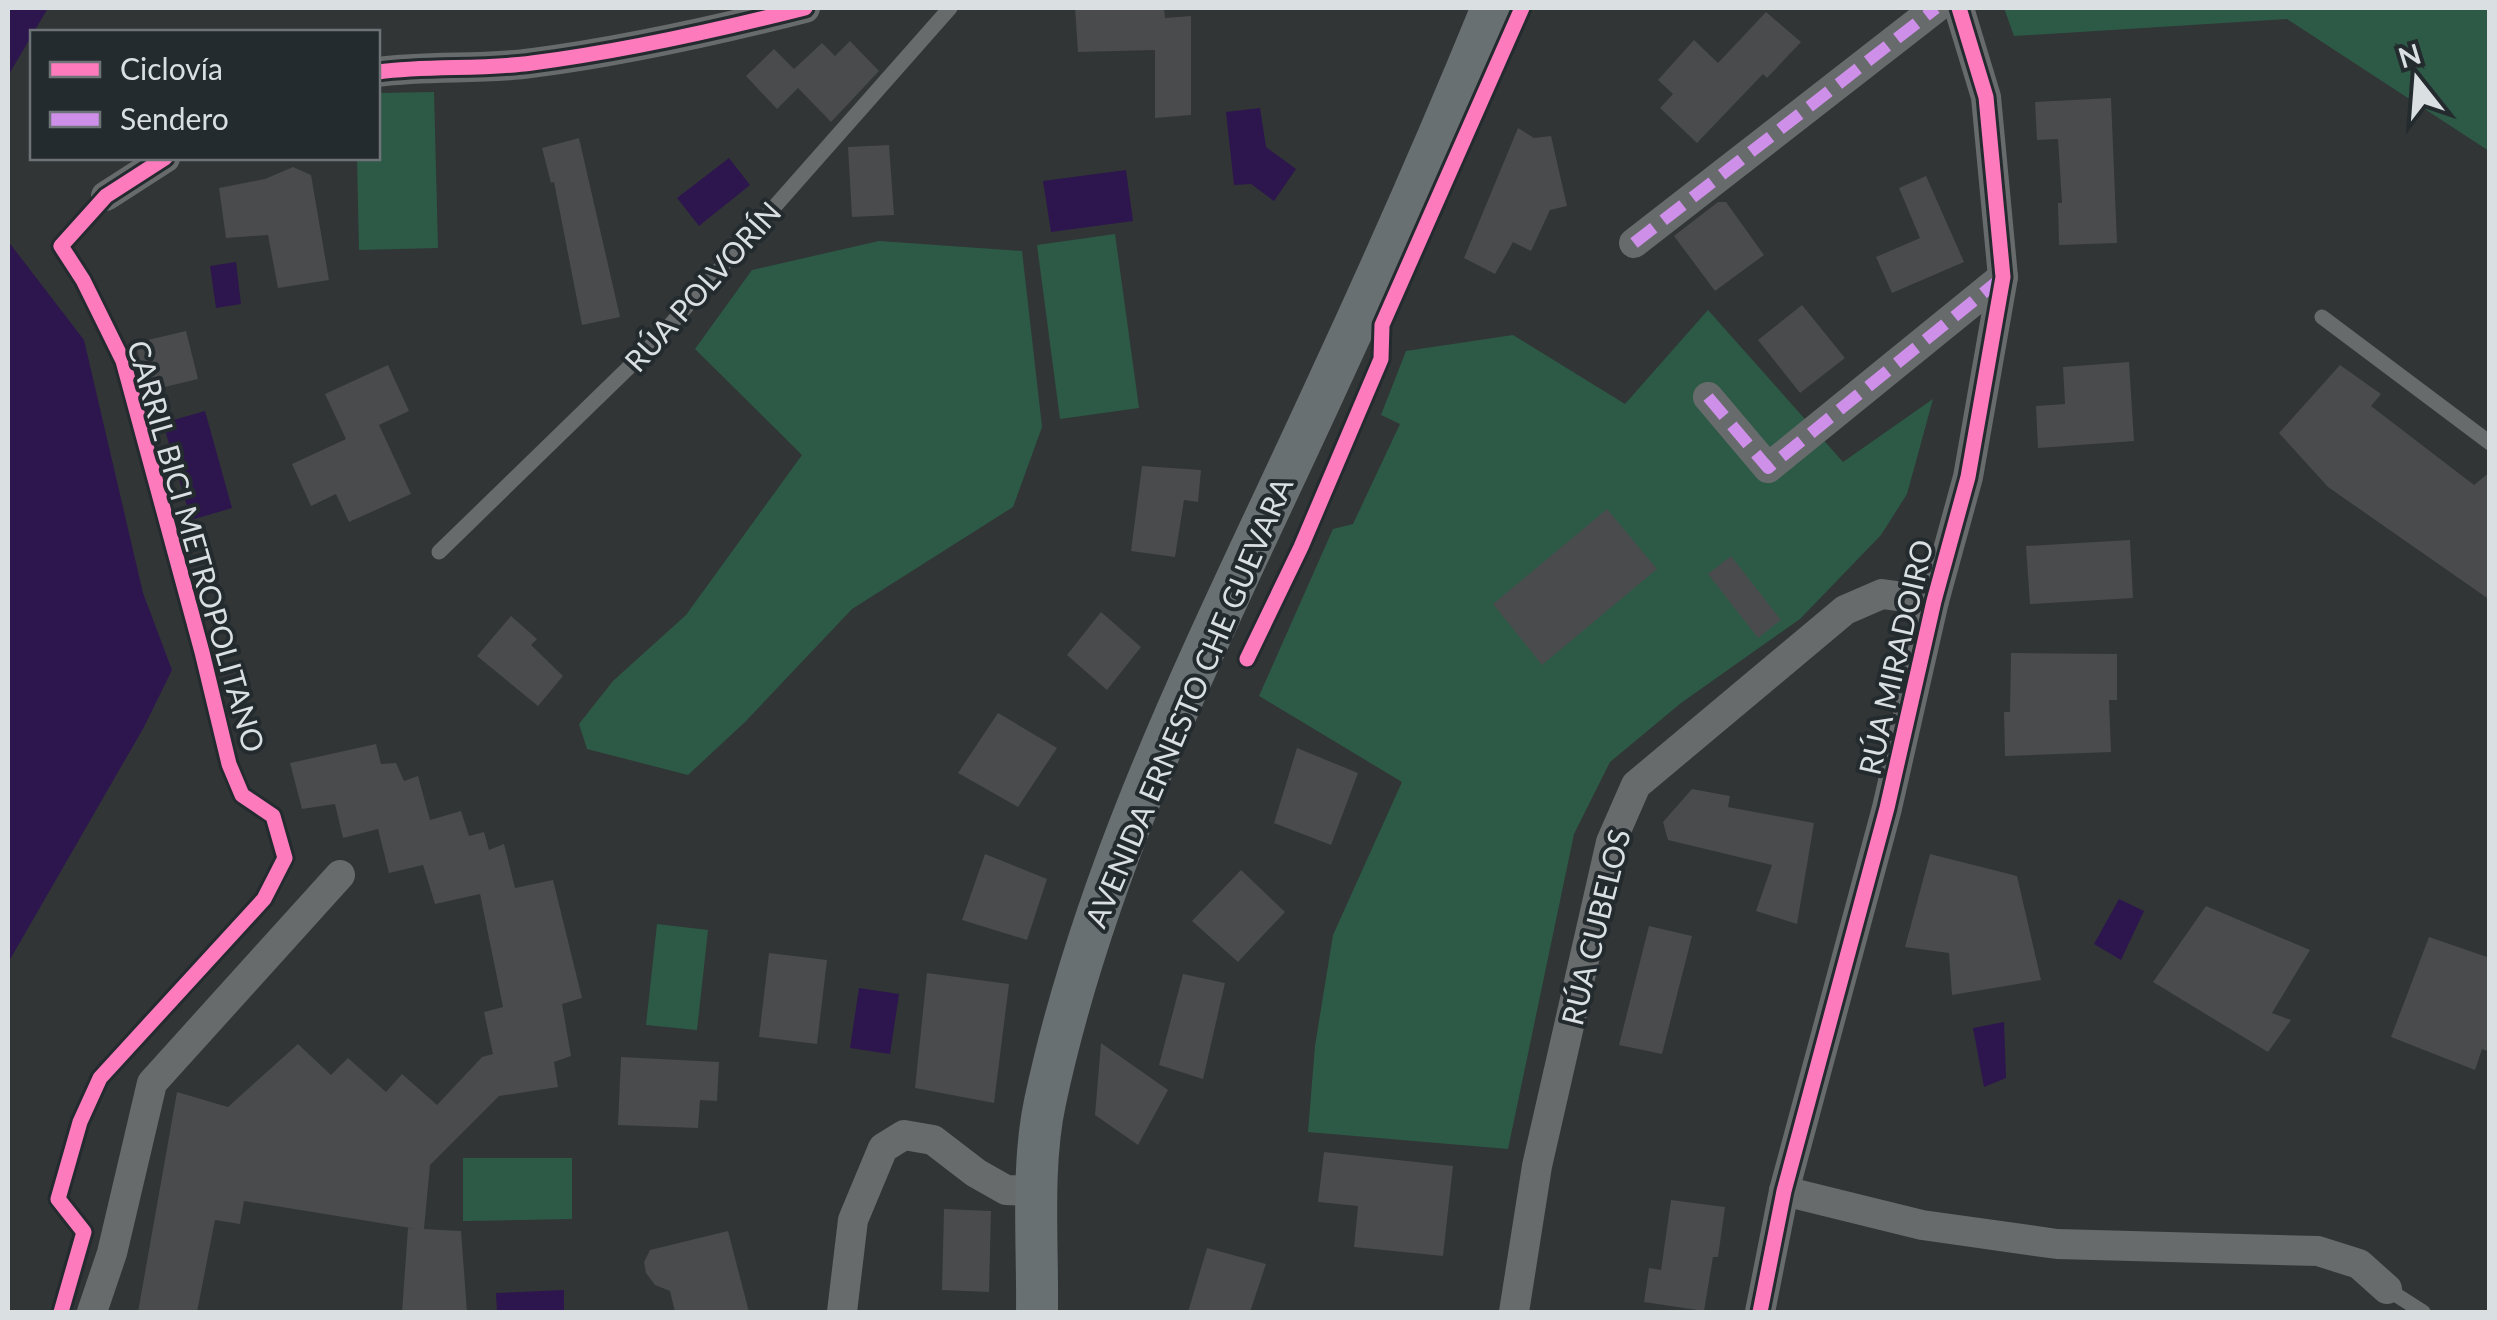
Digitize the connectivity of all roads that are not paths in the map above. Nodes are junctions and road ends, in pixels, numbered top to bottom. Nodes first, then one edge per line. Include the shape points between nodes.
1 (804, 8) edge
2 (950, 8) edge
3 (1492, 8) edge
4 (1936, 8) edge
5 (1958, 8) edge
6 (380, 72) edge
7 (162, 160) edge
8 (106, 196) dead end
9 (1634, 243) dead end
10 (2003, 277) junction
11 (2322, 317) dead end
12 (1708, 398) dead end
13 (2490, 442) edge
14 (439, 552) dead end
15 (1934, 601) junction
16 (340, 875) dead end
17 (1038, 1191) junction
18 (1784, 1191) junction
19 (2386, 1288) joint
20 (92, 1312) edge
21 (842, 1312) edge
22 (1037, 1312) edge
23 (1514, 1312) edge
24 (1760, 1312) edge
25 (2423, 1312) edge

1 - 6 street via 674,41 546,61
2 - 14 lane, RÚA POLVORÍN via 656,341
3 - 17 main road, AVENIDA ERNESTO CHE GUEVARA via 1329,381 1227,594 1085,944 1044,1106
4 - 9 street
5 - 10 street, RÚA MIRADOIRO via 1986,97
7 - 8 street
10 - 12 street via 1768,468
10 - 15 street, RÚA MIRADOIRO via 1968,477
11 - 13 lane
15 - 18 street, RÚA MIRADOIRO via 1887,808
15 - 23 street, RÚA CUBELOS via 1882,594 1844,610 1636,785 1611,842 1537,1166
16 - 20 street via 152,1083
17 - 21 street via 1003,1172 976,1173 933,1140 904,1135 883,1148 852,1220
17 - 22 main road, AVENIDA ERNESTO CHE GUEVARA
18 - 19 street via 1922,1225 2057,1244 2318,1252 2359,1264
18 - 24 street, RÚA MIRADOIRO
19 - 25 lane

